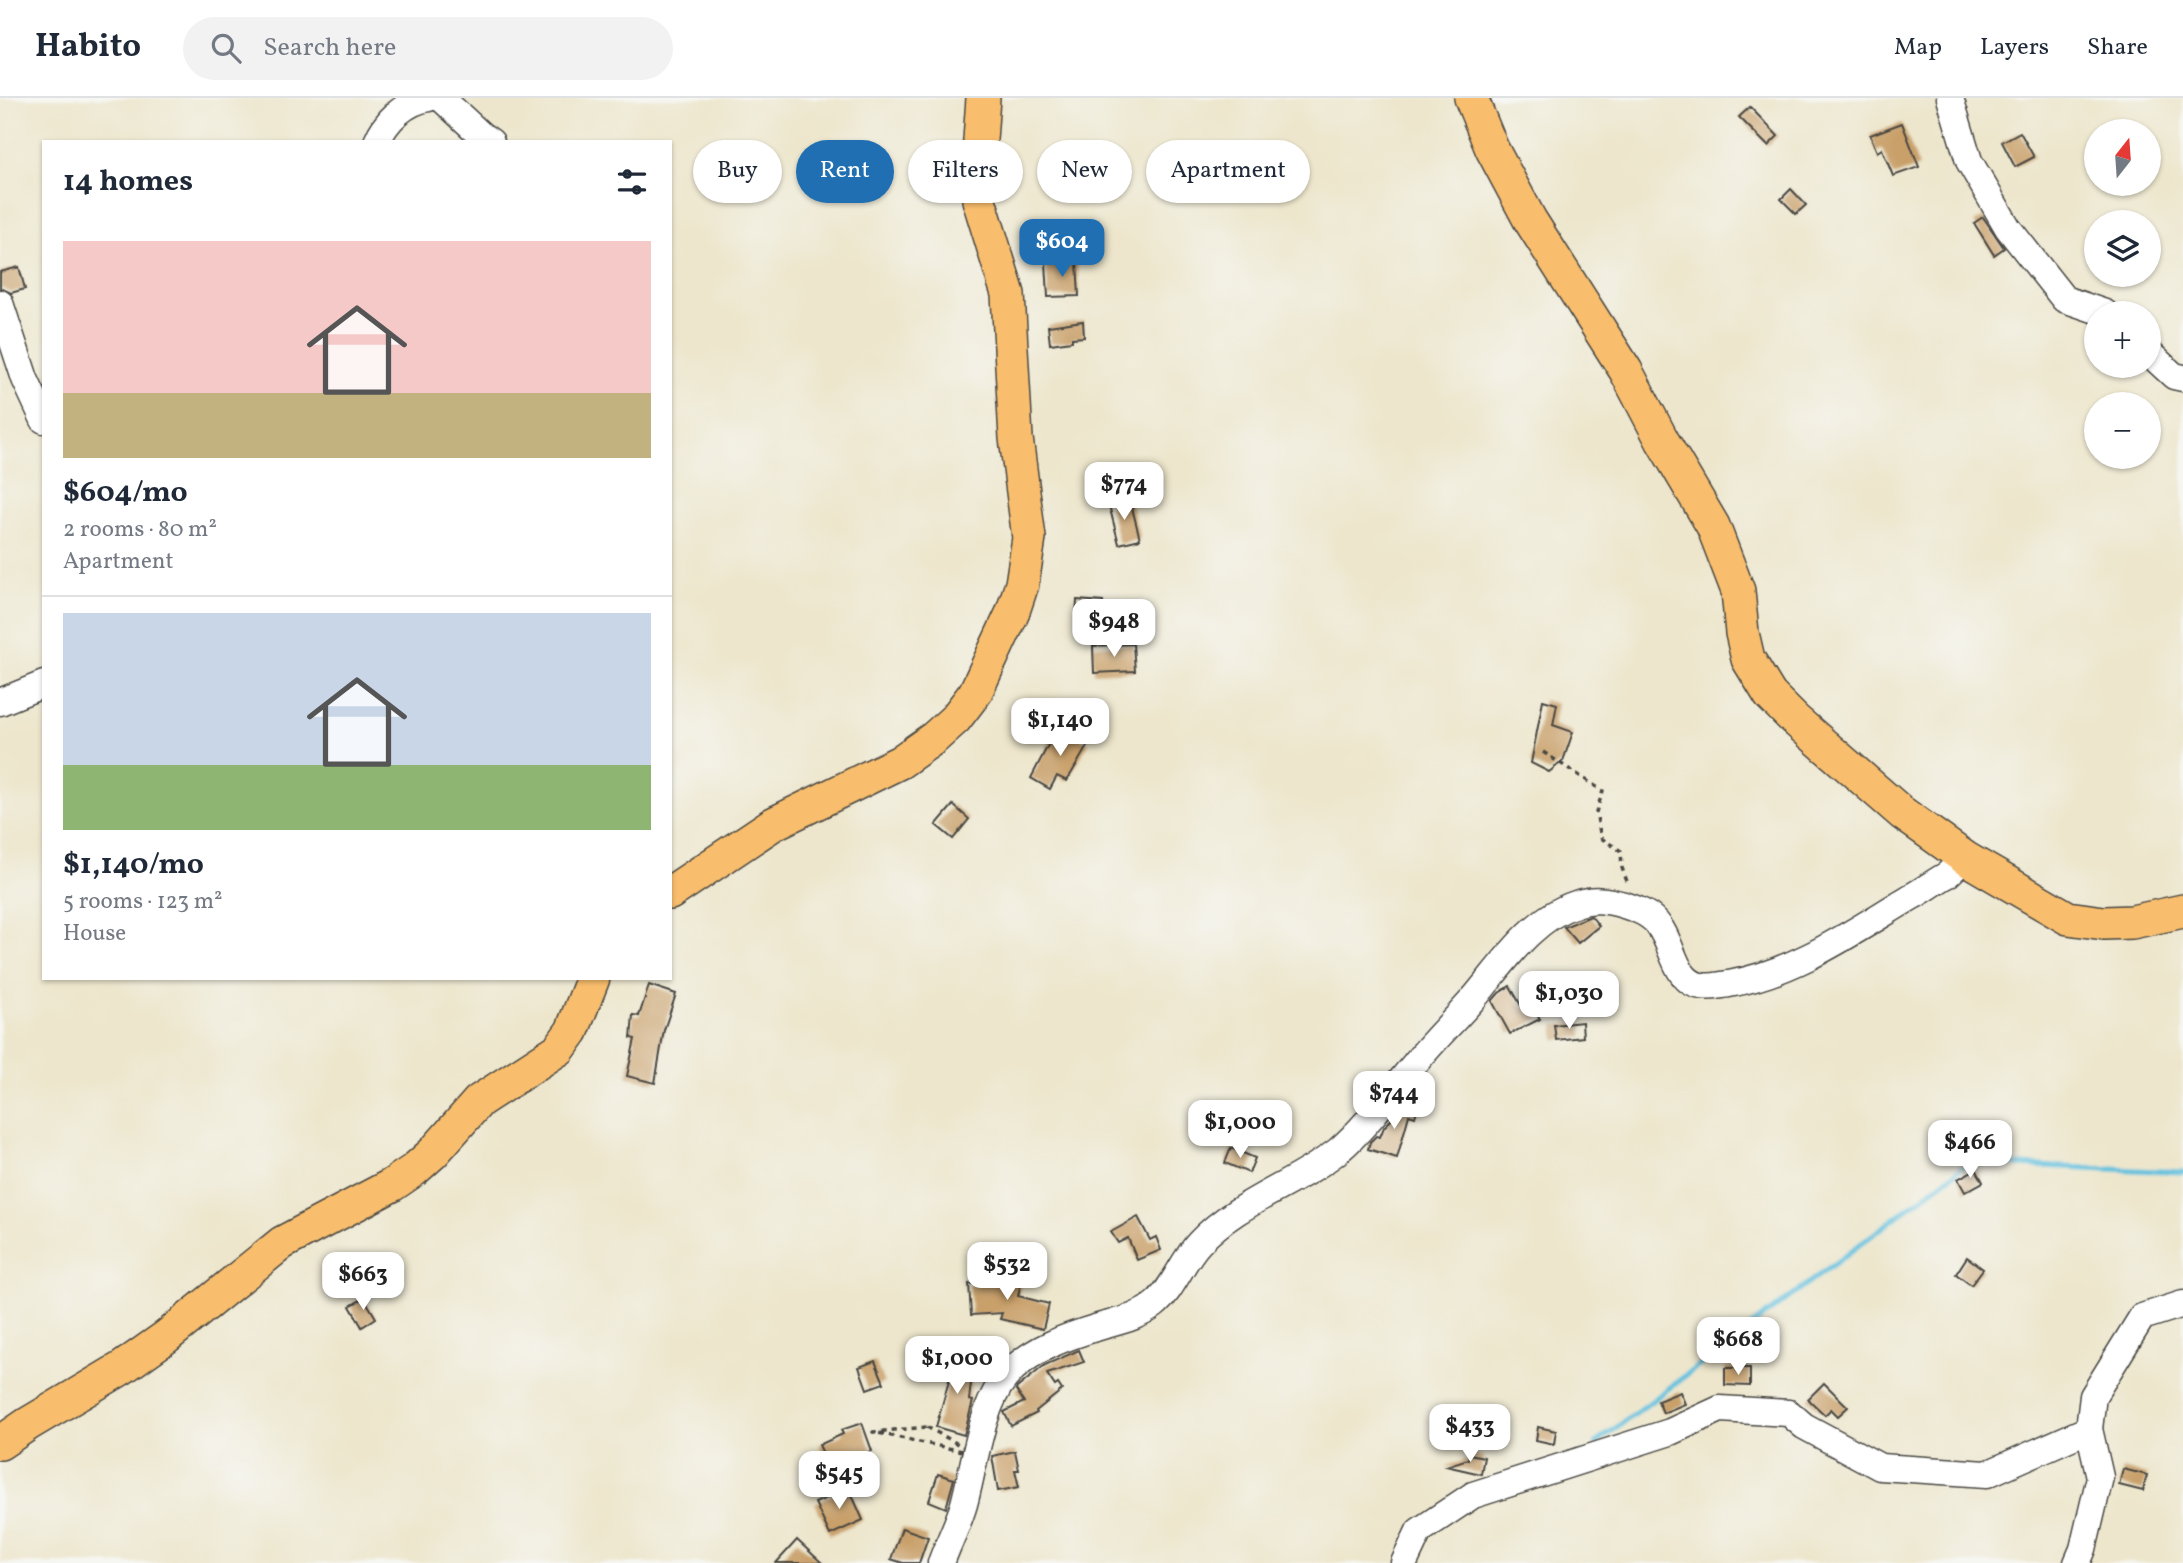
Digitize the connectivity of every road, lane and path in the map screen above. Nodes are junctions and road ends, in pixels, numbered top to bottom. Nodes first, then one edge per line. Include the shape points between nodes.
1 (429, 98) edge
2 (441, 98) edge
3 (446, 98) edge
4 (472, 98) edge
5 (983, 98) edge
6 (1471, 98) edge
7 (1950, 98) edge
8 (378, 140) edge
9 (488, 140) edge
10 (0, 303) edge
11 (2084, 306) edge
12 (2161, 364) edge
13 (2183, 378) edge
14 (42, 416) edge
15 (42, 685) edge
16 (0, 702) edge
17 (1543, 752) dead end
18 (1965, 858) junction
19 (672, 892) edge
20 (1638, 909) junction
21 (2183, 911) edge
22 (592, 980) edge
23 (2183, 1304) edge
24 (2089, 1429) junction
25 (0, 1443) edge
26 (976, 1454) junction
27 (941, 1563) edge
28 (1404, 1563) edge
29 (2077, 1563) edge

1 - 8 street via 418,100 389,120
2 - 9 street
3 - 4 street
5 - 19 main road via 978,192 1008,295 1016,438 1029,538 1012,614 975,693 934,738 900,762 773,824
6 - 18 main road via 1530,220 1626,371 1713,526 1738,591 1748,659 1761,682 1794,719 1902,813
7 - 11 street via 1969,161 2008,229 2064,299
10 - 14 street via 24,379
12 - 13 street
15 - 16 street
17 - 20 path via 1603,791 1596,812 1601,838 1621,851 1622,867
18 - 20 street via 1947,875 1818,953 1750,981 1715,987 1696,986 1683,975 1659,925
18 - 21 main road via 2067,918 2132,922
20 - 26 street via 1605,900 1588,901 1554,915 1531,933 1357,1132 1337,1151 1251,1203 1198,1243 1154,1306 1050,1345 1018,1364 993,1399
22 - 25 main road via 572,1031 559,1049 479,1101 414,1170 282,1243 166,1337
23 - 24 street via 2142,1317 2093,1395
24 - 28 street via 1987,1474 1880,1468 1789,1413 1720,1409 1670,1432 1473,1495 1419,1531
24 - 29 street via 2100,1477
26 - 26 path via 927,1427 873,1432 912,1441
26 - 27 street

